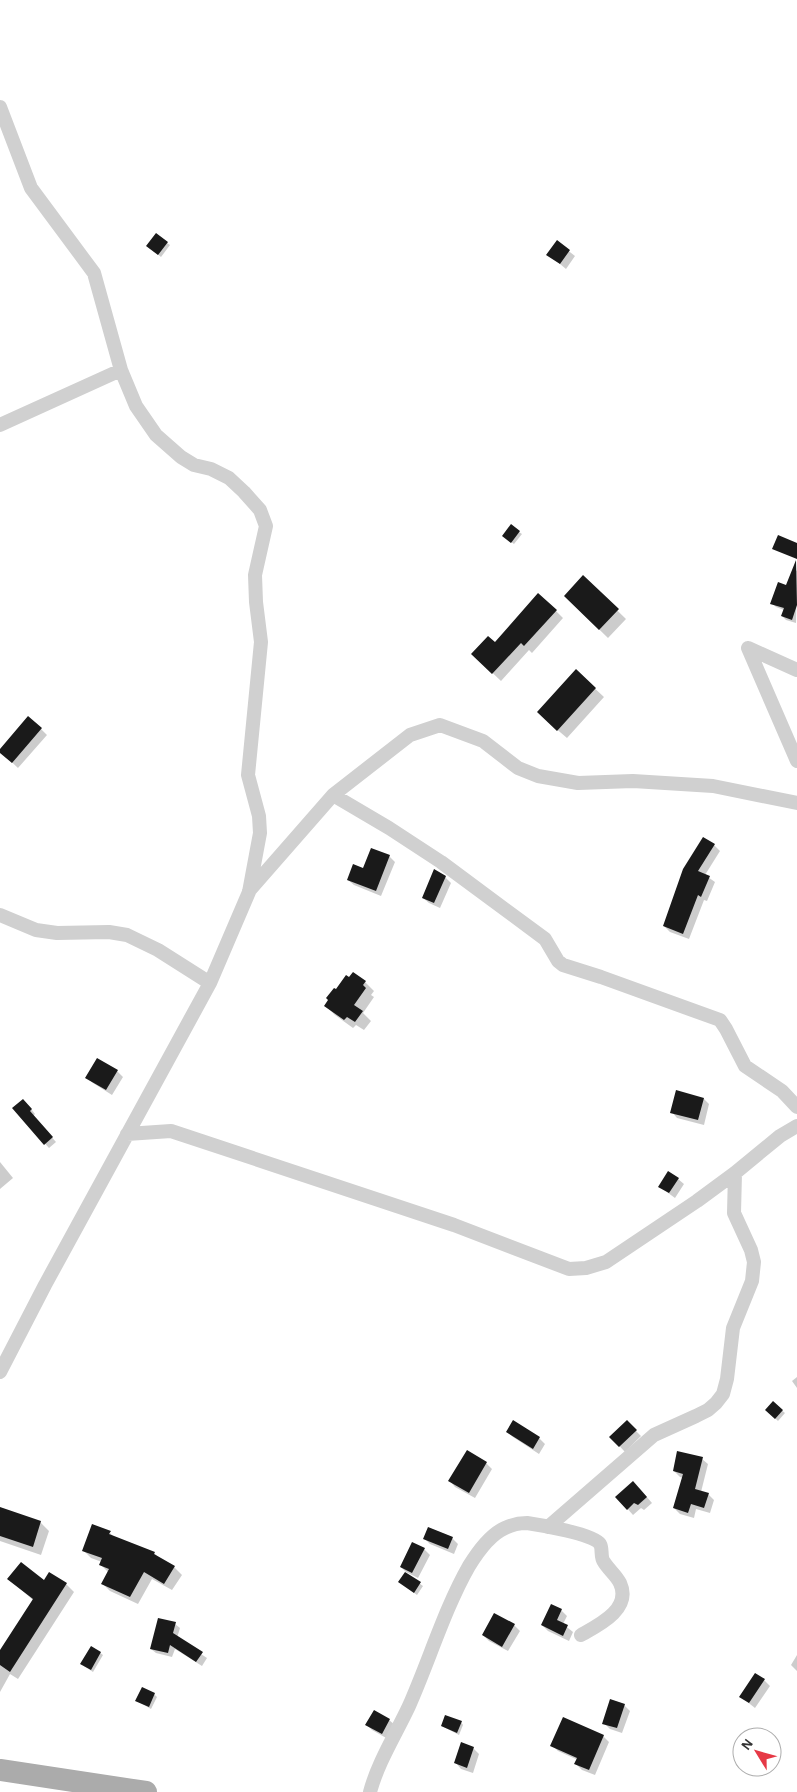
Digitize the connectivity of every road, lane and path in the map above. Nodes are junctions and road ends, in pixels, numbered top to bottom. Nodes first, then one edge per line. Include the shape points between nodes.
1 (0, 107) edge
2 (120, 370) junction
3 (0, 425) edge
4 (797, 670) edge
5 (797, 761) edge
6 (333, 795) junction
7 (797, 803) edge
8 (249, 892) junction
9 (0, 915) edge
10 (210, 983) junction
11 (797, 1106) edge
12 (797, 1126) edge
13 (127, 1134) junction
14 (735, 1173) junction
15 (0, 1372) edge
16 (548, 1528) junction
17 (581, 1635) dead end
18 (0, 1770) edge
19 (146, 1792) edge
20 (370, 1792) edge

1 - 2 street via 31,188 94,273
2 - 3 street
2 - 8 street via 136,406 156,434 194,465 229,478 260,510 266,526 255,575 261,642 248,774 260,833
4 - 5 street via 748,648
6 - 7 street via 410,735 440,725 483,741 518,768 538,776 578,783 633,781 713,786
6 - 8 street
6 - 11 street via 441,862 545,939 563,964 720,1020 745,1066 782,1091
8 - 10 street
9 - 10 street via 36,930 57,934 109,932 127,935 158,950
10 - 13 street
12 - 14 street
13 - 14 street via 171,1132 454,1225 569,1269 606,1262
13 - 15 street
14 - 16 street via 734,1213 754,1262 752,1281 733,1328 722,1394 708,1410 654,1435
16 - 17 street via 594,1539 600,1544 604,1562 622,1589 622,1600 616,1612
16 - 20 street via 525,1523 504,1528 489,1540 470,1565
18 - 19 main road

